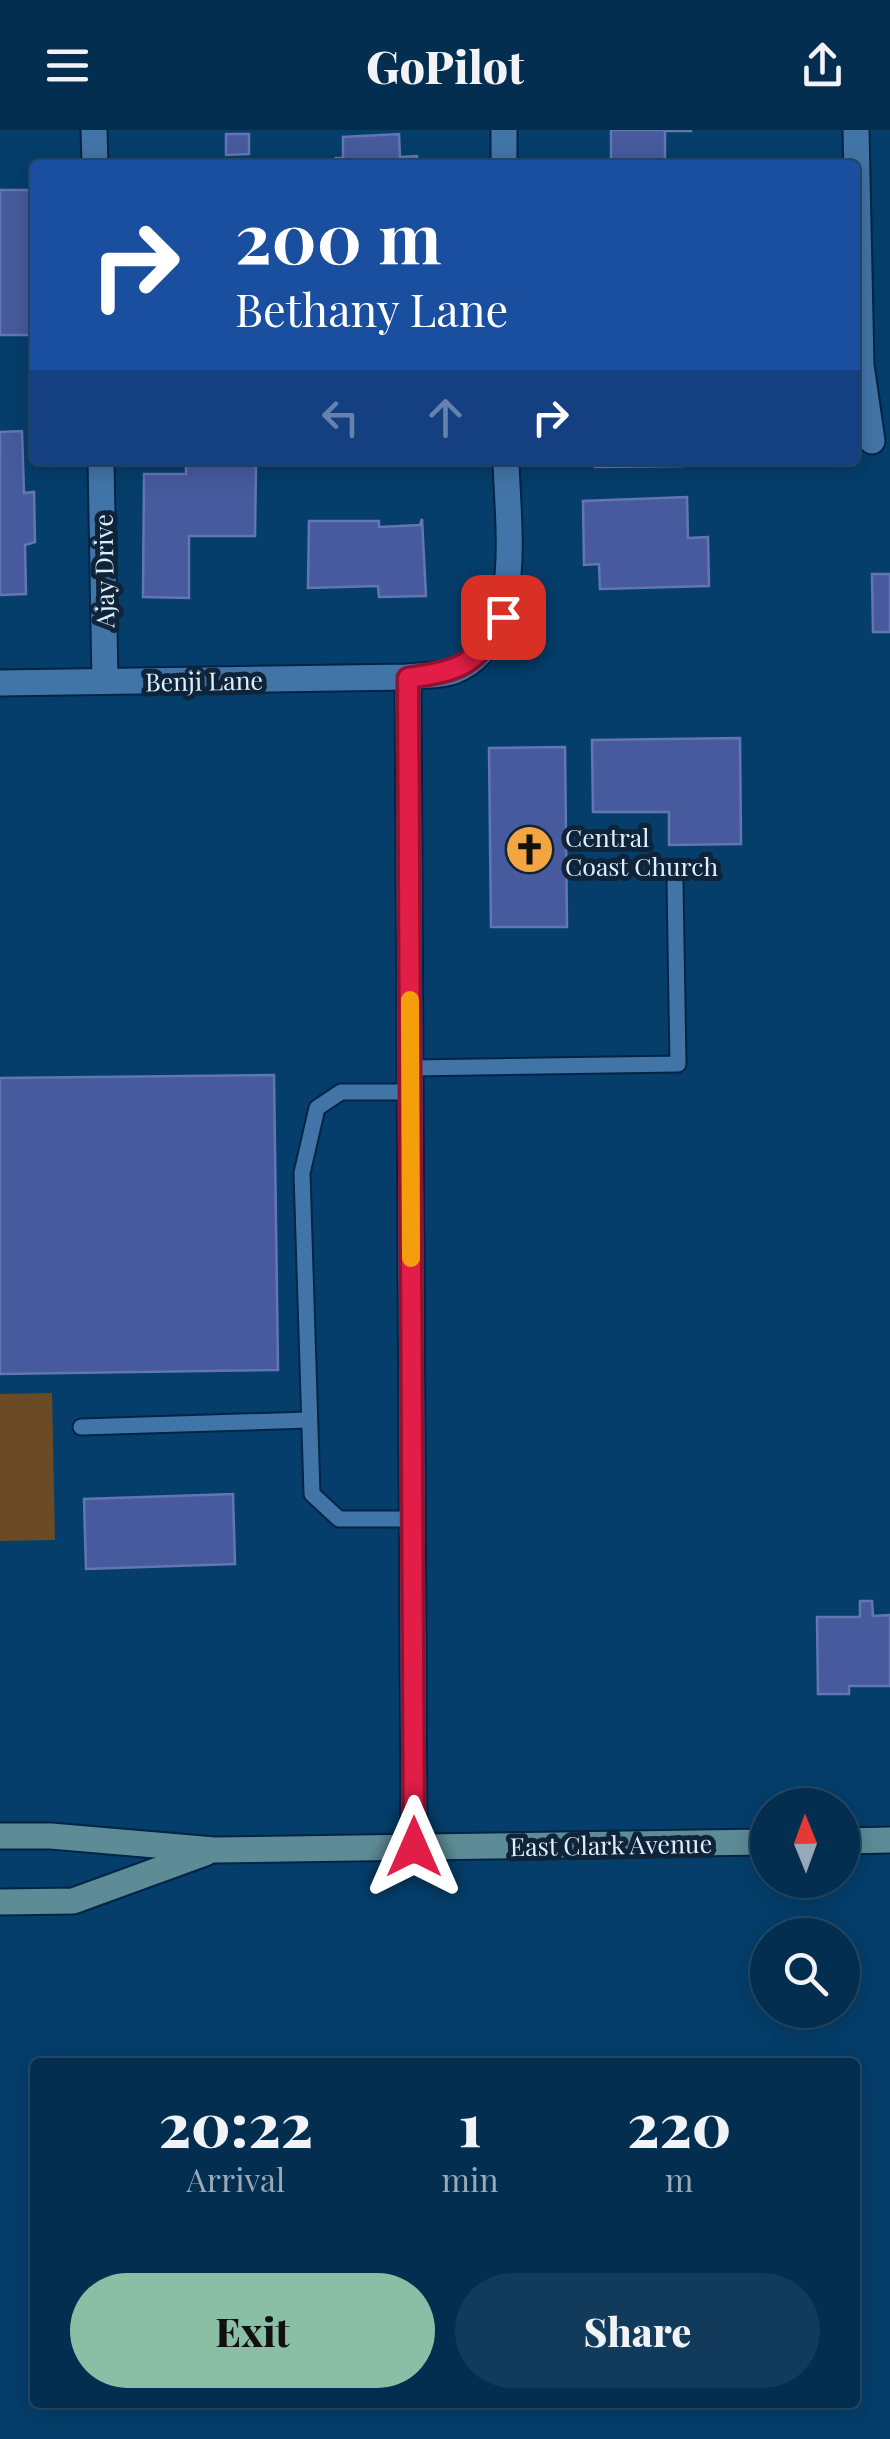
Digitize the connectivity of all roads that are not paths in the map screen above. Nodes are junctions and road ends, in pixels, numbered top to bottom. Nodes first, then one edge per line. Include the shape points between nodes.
1 (94, 130) edge
2 (504, 130) edge
3 (856, 130) edge
4 (95, 160) edge
5 (504, 160) edge
6 (857, 160) edge
7 (860, 318) edge
8 (872, 441) dead end
9 (101, 465) edge
10 (506, 465) edge
11 (408, 678) junction
12 (0, 682) edge
13 (106, 682) junction
14 (675, 883) dead end
15 (410, 1080) junction
16 (309, 1420) junction
17 (81, 1427) dead end
18 (413, 1520) junction
19 (0, 1836) edge
20 (890, 1840) edge
21 (860, 1841) edge
22 (750, 1842) edge
23 (414, 1847) junction
24 (214, 1850) junction
25 (0, 1902) edge

1 - 4 street
2 - 5 street
3 - 6 street
7 - 8 street
9 - 13 street, Ajay Drive
10 - 11 street, Benji Lane via 503,617 484,650 454,671
11 - 13 street, Benji Lane
11 - 15 street
12 - 13 street, Benji Lane
14 - 15 lane via 678,1064
15 - 16 lane via 341,1092 318,1108 302,1174
15 - 18 street
16 - 17 lane
16 - 18 lane via 312,1494 339,1519
18 - 23 street
19 - 24 main road, East Clark Avenue
20 - 21 main road
22 - 23 main road, East Clark Avenue
23 - 24 main road, East Clark Avenue
24 - 25 main road, East Clark Avenue via 73,1901

